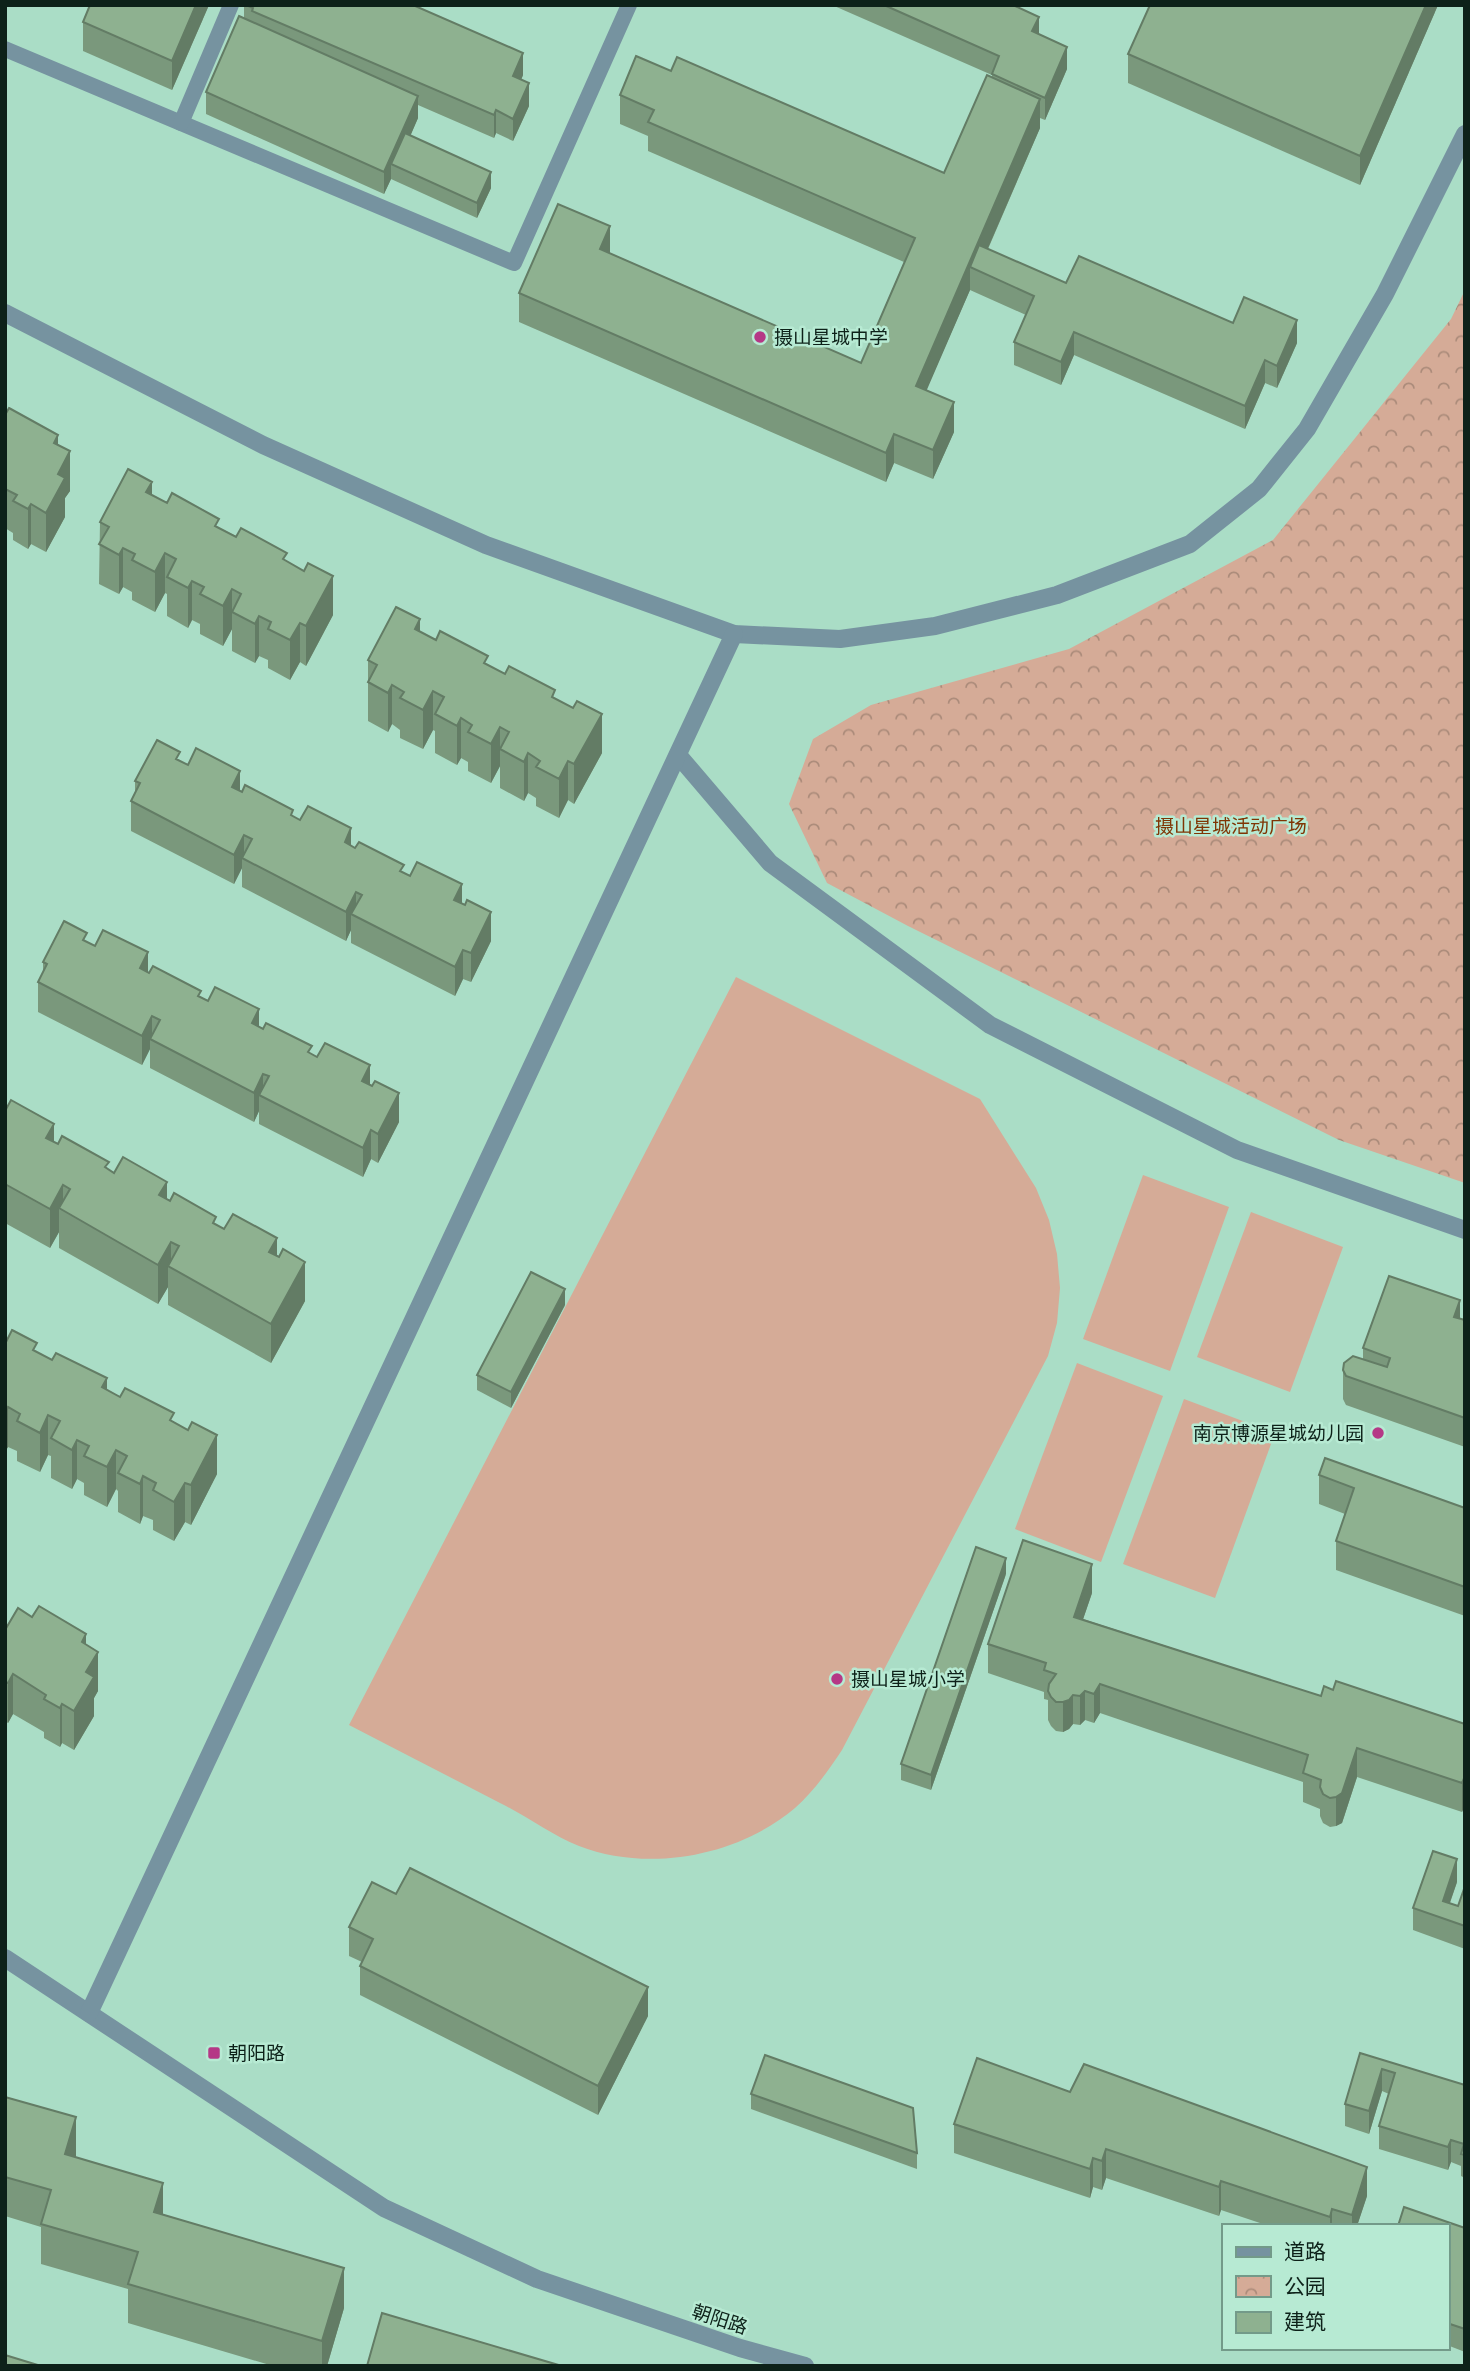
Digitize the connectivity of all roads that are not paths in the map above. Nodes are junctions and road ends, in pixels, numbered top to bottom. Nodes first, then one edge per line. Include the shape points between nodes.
1 (230, 5) edge
2 (629, 5) edge
3 (5, 49) edge
4 (181, 123) junction
5 (1465, 134) edge
6 (5, 313) edge
7 (734, 634) junction
8 (678, 755) junction
9 (1465, 1230) edge
10 (5, 1958) edge
11 (89, 2013) junction
12 (804, 2366) edge

1 - 4 lane
2 - 4 lane via 514,263
3 - 4 lane
5 - 7 street via 1385,294 1307,429 1259,489 1190,544 1057,595 935,626 840,639
6 - 7 street via 263,445 486,545
7 - 8 street
8 - 9 street via 770,863 990,1025 1237,1150
8 - 11 street
10 - 11 street, 朝阳路
11 - 12 street, 朝阳路 via 384,2208 537,2279

